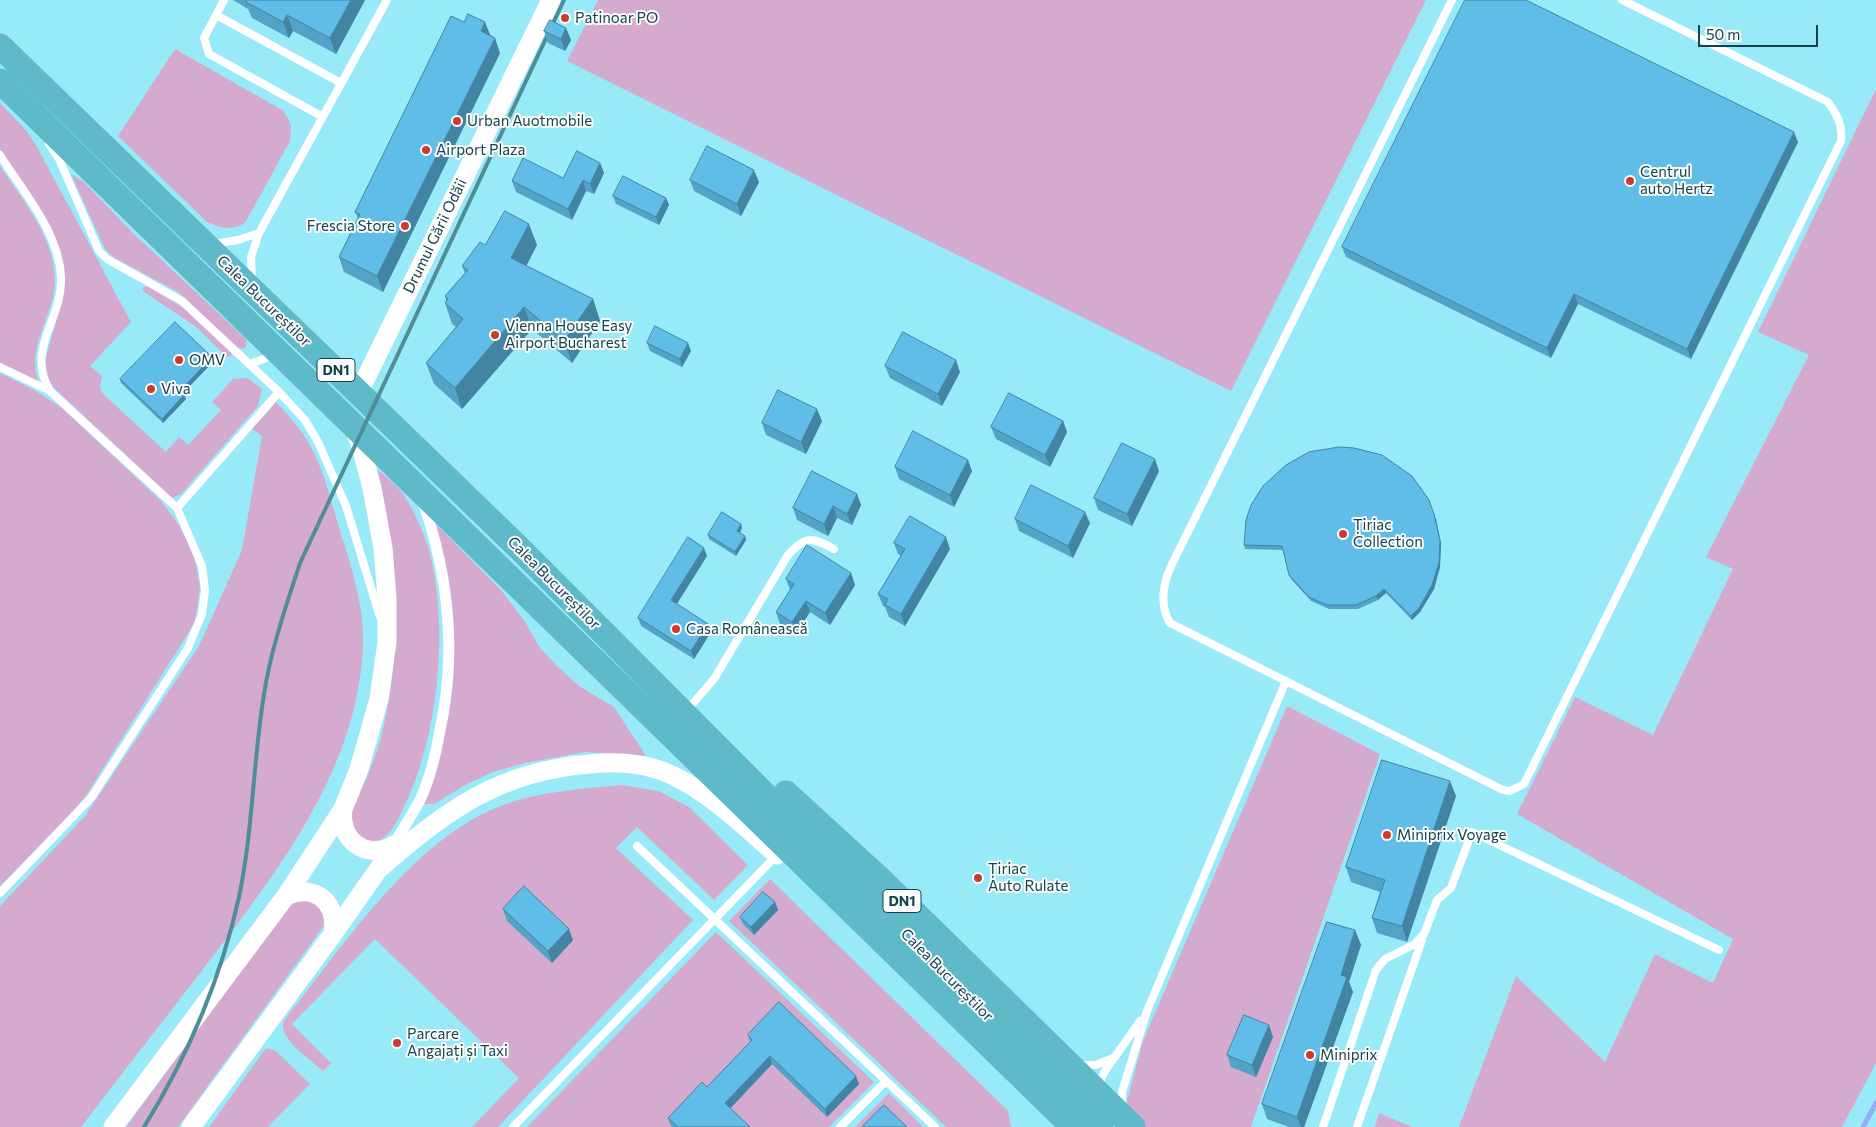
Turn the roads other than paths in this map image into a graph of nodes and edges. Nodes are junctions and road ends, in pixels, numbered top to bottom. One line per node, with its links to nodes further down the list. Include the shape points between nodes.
1 (224, 0): 6 (lane)
2 (387, 0): 9 (lane)
3 (552, 0): 21 (street, Drumul Gării Odăii)
4 (1452, 0): 27 (lane, via 1166,578 1163,598 1165,615 1170,623)
5 (1622, 0): 27 (lane, via 1828,102 1838,116 1842,141 1524,784 1510,791 1503,790)
6 (216, 15): 9 (lane); 11 (lane, via 204,38 208,54)
7 (0, 46): 14 (highway, Calea Bucureștilor / DN1)
8 (0, 81): 10 (highway, Calea Bucureștilor / DN1)
9 (341, 83): 11 (lane)
10 (26, 106): 16 (highway, Calea Bucureștilor / DN1); 17 (lane, via 59,159 99,251 107,259 182,301)
11 (323, 117): 13 (lane)
12 (0, 155): 19 (lane, via 50,233 56,252 61,277 59,296 40,362 42,376)
13 (259, 233): 14 (lane); 15 (lane, via 250,270)
14 (206, 245): 15 (highway, Calea Bucureștilor / DN1)
15 (254, 292): 21 (highway, Calea Bucureștilor / DN1)
16 (281, 352): 17 (lane); 22 (highway, Calea Bucureștilor / DN1)
17 (250, 364): 20 (lane)
18 (0, 367): 19 (lane)
19 (50, 391): 24 (lane)
20 (279, 392): 24 (lane); 26 (lane, via 313,432 346,506)
21 (359, 392): 28 (highway, Calea Bucureștilor / DN1)
22 (349, 419): 23 (highway, Calea Bucureștilor / DN1); 26 (street, via 367,464 383,548)
23 (417, 486): 29 (highway, Calea Bucureștilor / DN1); 32 (street, via 433,530 443,573 449,615 450,659 436,751 420,799)
24 (177, 508): 36 (lane, via 202,566 205,590 202,614 188,648 91,798)
25 (834, 549): 28 (lane, via 817,540 807,539 797,545 714,680)
26 (387, 642): 31 (street, via 379,699 359,769)
27 (1286, 681): 43 (lane)
28 (678, 703): 38 (highway, Calea Bucureștilor / DN1); 45 (highway, DN1, via 701,717 848,848)
29 (652, 715): 34 (highway, DN1, via 672,748); 38 (highway, Calea Bucureștilor / DN1)
30 (468, 801): 32 (street, via 423,821); 34 (street, via 513,778 559,766 604,762 645,766 670,774 713,801); 35 (street, via 427,827)
31 (343, 809): 32 (street, via 345,832 358,846 376,851); 37 (street)
32 (396, 842): 35 (street)
33 (638, 846): 39 (lane)
34 (777, 855): 39 (lane); 54 (highway, DN1)
35 (380, 868): 40 (street)
36 (0, 893)
37 (286, 896): 40 (street, via 302,891 321,897 333,914); 49 (street)
38 (859, 903): 47 (highway, Calea Bucureștilor / DN1); 55 (highway, Calea Bucureștilor / DN1)
39 (715, 919): 46 (lane); 51 (lane)
40 (333, 934): 50 (street)
41 (1424, 934): 42 (lane, via 1437,900 1451,888 1472,832); 57 (lane, via 1415,944 1385,959 1376,970); 58 (lane)
42 (1719, 950)
43 (1146, 1011): 44 (lane); 48 (lane, via 1122,1092)
44 (1114, 1058): 45 (lane, via 1087,1066); 47 (lane)
45 (1068, 1063): 47 (highway, DN1)
46 (886, 1080): 52 (lane); 53 (lane)
47 (1096, 1105): 48 (highway, DN1); 56 (lane)
48 (1128, 1122)
49 (113, 1127)
50 (190, 1127)
51 (513, 1127)
52 (840, 1127)
53 (935, 1127)
54 (1051, 1127)
55 (1072, 1127)
56 (1095, 1127)
57 (1323, 1127)
58 (1357, 1127)

